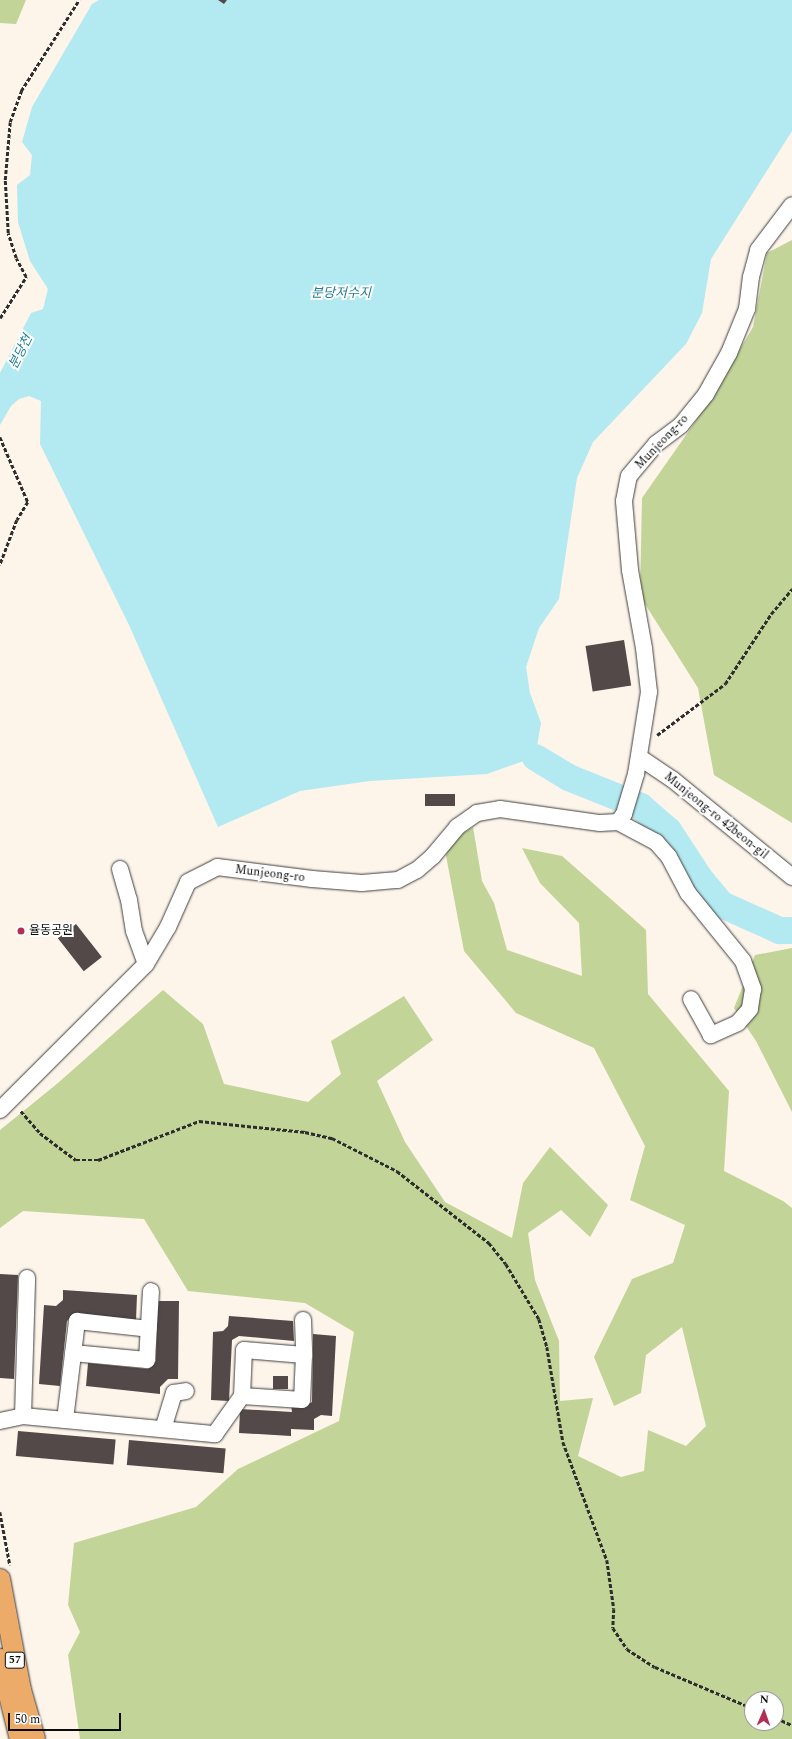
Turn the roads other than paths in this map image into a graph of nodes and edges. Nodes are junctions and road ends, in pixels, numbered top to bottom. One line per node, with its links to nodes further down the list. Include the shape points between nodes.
1 (792, 205): 2 (street, Munjeong-ro, via 758,250 751,276 748,309 729,353 706,394 681,424 656,444 629,476 624,501 630,570 649,692)
2 (640, 752): 3 (street, Munjeong-ro, via 636,774); 5 (street, Munjeong-ro 42beon-gil)
3 (621, 818): 6 (street, Munjeong-ro, via 600,823 500,809 477,813 457,827 433,856 417,870 398,880 362,883 217,868 188,882 168,927); 7 (street, via 656,842 669,857 688,893 743,961 753,988 750,1009 738,1022 711,1035)
4 (120, 869): 6 (street, via 130,900 134,931)
5 (792, 877)
6 (146, 964): 8 (street, Munjeong-ro)
7 (691, 999)
8 (5, 1104)
9 (27, 1278): 17 (street)
10 (151, 1291): 12 (street)
11 (303, 1320): 14 (street)
12 (149, 1329): 13 (street, via 77,1321); 13 (street, via 147,1360)
13 (73, 1353): 18 (street)
14 (304, 1355): 16 (street, via 302,1400); 16 (street, via 244,1350)
15 (186, 1391): 20 (street, via 174,1393)
16 (242, 1396): 20 (street, via 215,1434)
17 (23, 1416): 18 (street); 19 (street)
18 (65, 1420): 20 (street)
19 (0, 1421)
20 (163, 1429)
21 (0, 1579): 24 (main road, 57, via 21,1690)
22 (0, 1659): 23 (main road, 57)
23 (20, 1739)
24 (35, 1739)

